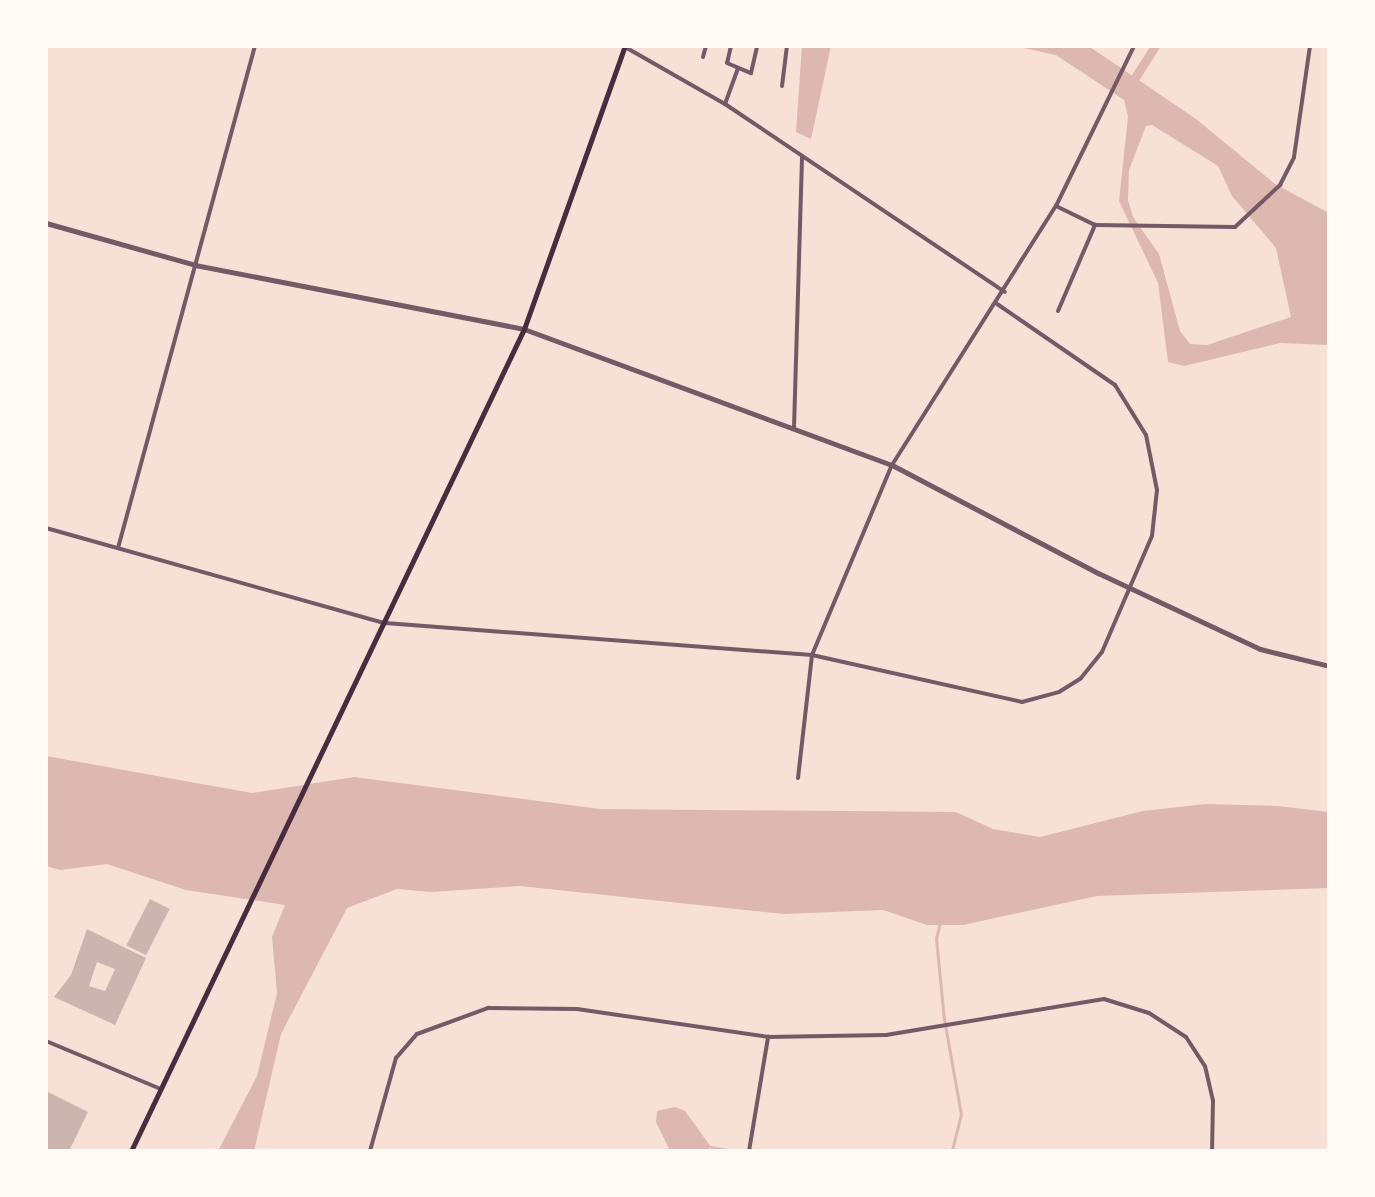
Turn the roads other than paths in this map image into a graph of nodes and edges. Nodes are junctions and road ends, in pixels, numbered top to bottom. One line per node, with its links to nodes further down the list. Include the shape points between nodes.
1 (255, 46): 17 (street)
2 (706, 46): 9 (street)
3 (731, 46): 10 (street, via 727,63)
4 (757, 46): 10 (street, via 751,73)
5 (787, 46): 11 (street)
6 (1134, 46): 14 (street)
7 (1310, 46): 16 (street, via 1294,157 1280,185 1244,222 1235,227)
8 (625, 47): 12 (street); 21 (main road)
9 (703, 57)
10 (738, 69): 12 (street)
11 (782, 86)
12 (725, 104): 13 (street)
13 (802, 156): 18 (street); 22 (street)
14 (1056, 206): 16 (street); 18 (street)
15 (46, 223): 17 (street)
16 (1095, 225): 20 (street)
17 (195, 265): 21 (street); 25 (street)
18 (1005, 292): 19 (street)
19 (997, 304): 23 (street); 26 (street, via 1115,385 1146,435 1156,469 1157,507 1152,536)
20 (1058, 311)
21 (524, 329): 22 (street); 27 (main road)
22 (794, 428): 23 (street)
23 (892, 465): 26 (street); 28 (street)
24 (46, 528): 25 (street)
25 (118, 548): 27 (street)
26 (1131, 588): 28 (street, via 1102,652 1081,678 1059,692 1022,702); 29 (street, via 1260,649)
27 (385, 623): 28 (street); 33 (main road)
28 (812, 655): 30 (street)
29 (1329, 666)
30 (798, 778)
31 (768, 1037): 35 (street, via 525,1005 449,1018 417,1034 396,1058); 36 (street); 37 (street, via 886,1035 1104,999 1149,1013 1186,1037 1205,1066 1213,1101)
32 (46, 1041): 33 (street)
33 (161, 1089): 34 (main road)
34 (131, 1151)
35 (370, 1151)
36 (749, 1151)
37 (1212, 1151)

